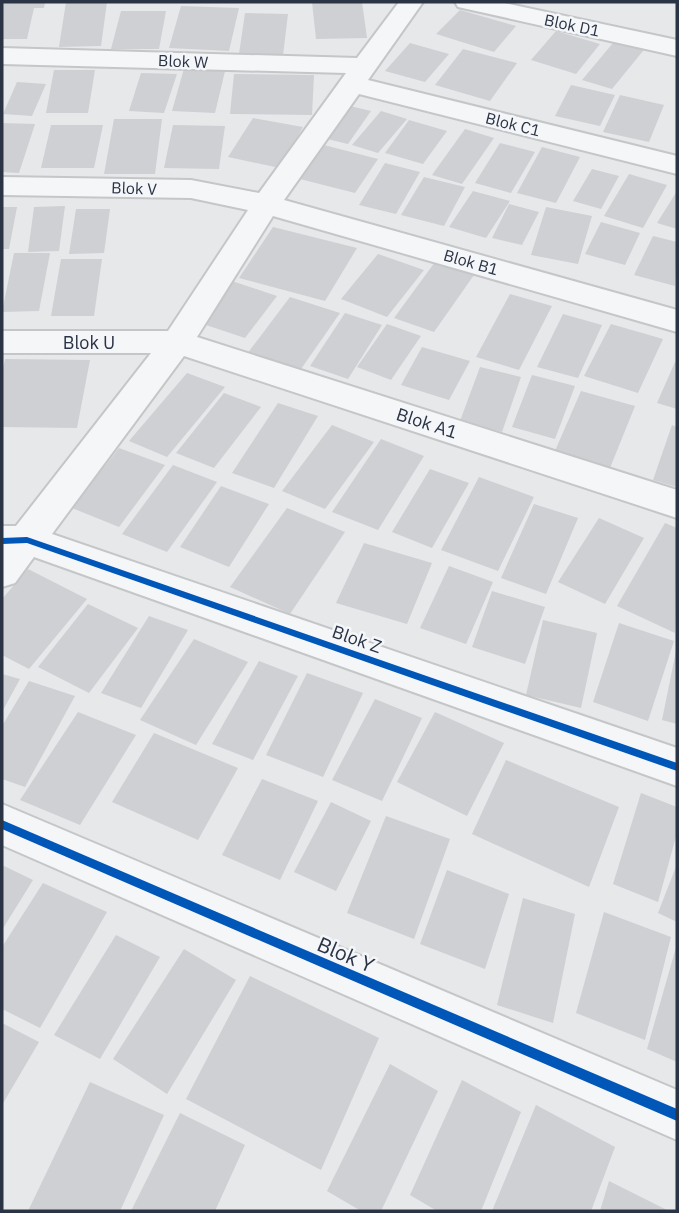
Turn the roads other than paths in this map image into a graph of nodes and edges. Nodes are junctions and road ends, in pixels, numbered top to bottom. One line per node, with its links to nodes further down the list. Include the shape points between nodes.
1 (411, 2): 5 (street)
2 (467, 2): 3 (street, Blok D1)
3 (677, 48)
4 (2, 56): 5 (street, Blok W)
5 (357, 75): 6 (street, Blok C1); 8 (street)
6 (677, 164)
7 (2, 186): 8 (street, Blok V, via 191,189)
8 (266, 204): 9 (street, Blok B1); 11 (street)
9 (677, 321)
10 (2, 342): 11 (street, Blok U)
11 (177, 342): 12 (street, Blok A1); 13 (street)
12 (677, 503)
13 (14, 540): 14 (street); 15 (street, Blok Z)
14 (2, 572)
15 (677, 767)
16 (2, 824): 17 (street, Blok Y)
17 (677, 1115)

